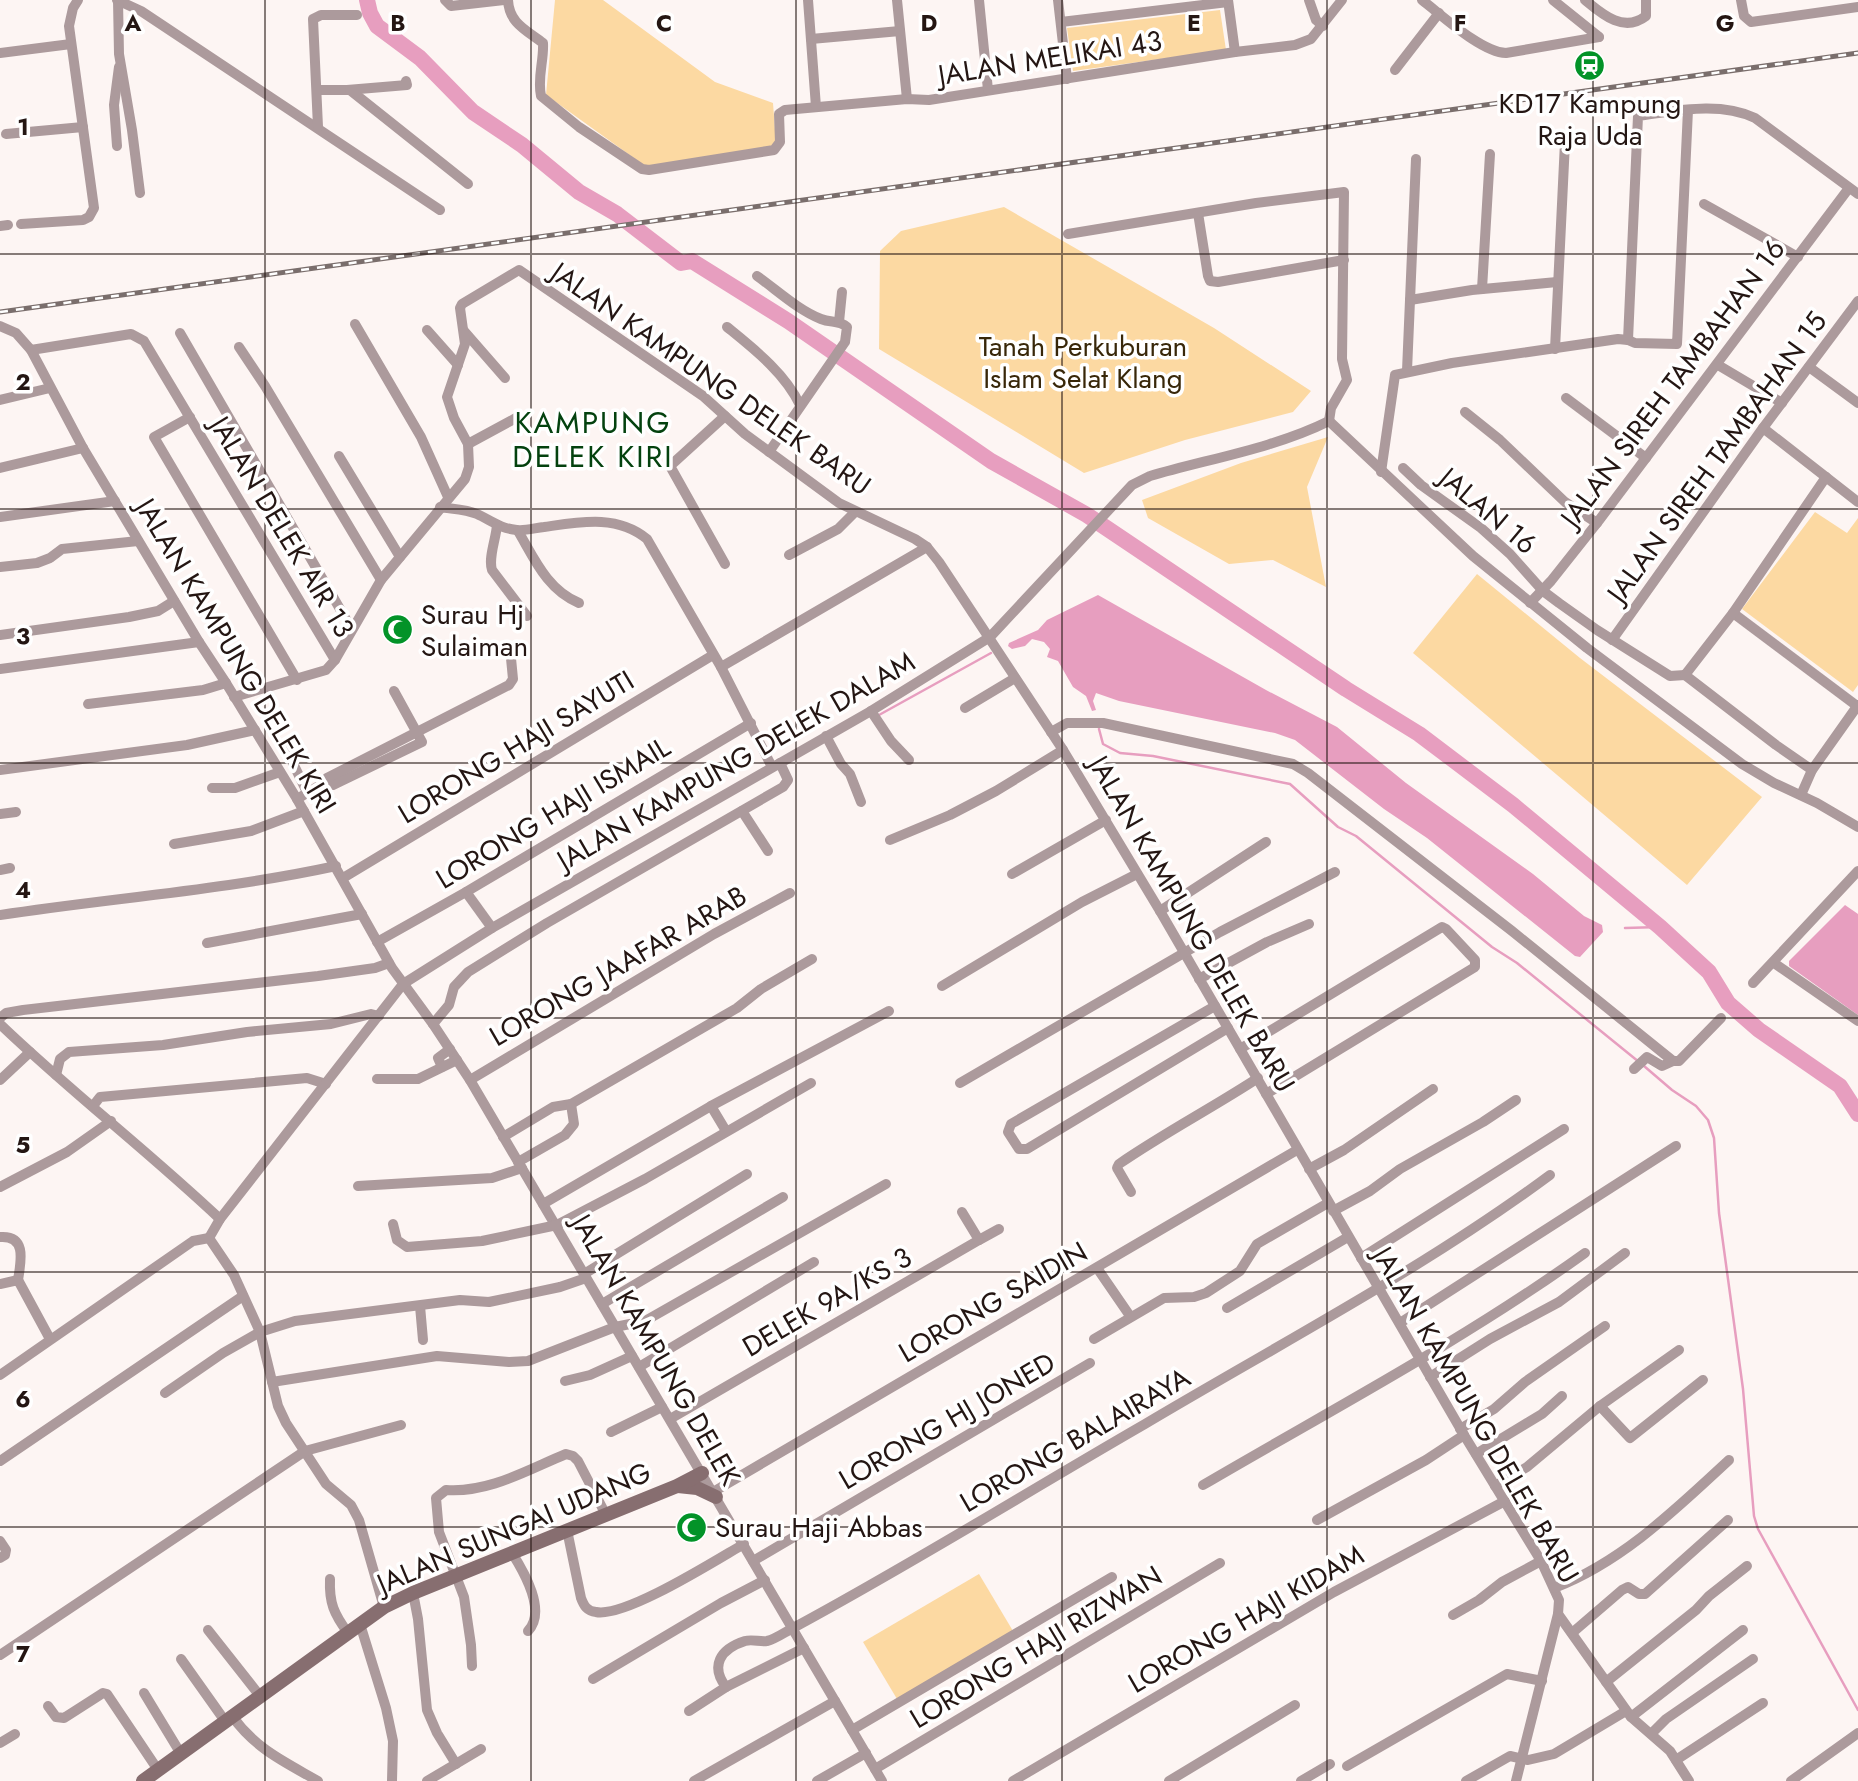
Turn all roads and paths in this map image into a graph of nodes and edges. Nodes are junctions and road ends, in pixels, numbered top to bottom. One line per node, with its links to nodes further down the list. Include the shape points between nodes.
1 (78, 0): 24 (street, via 69,26)
2 (117, 0): 27 (street); 38 (street, via 141,11)
3 (445, 0): 4 (street, via 451,6)
4 (506, 0): 35 (street, JALAN MELIKAI 43, via 513,19 542,43 541,96 642,169 778,147 779,114)
5 (808, 0): 23 (street)
6 (897, 0): 22 (street)
7 (979, 0): 33 (street)
8 (1058, 0): 20 (street)
9 (1309, 0): 21 (street)
10 (1342, 0): 21 (street, JALAN MELIKAI 43)
11 (1422, 0): 18 (street)
12 (1553, 0): 18 (street, via 1599,37 1497,52)
13 (1585, 0): 16 (street, via 1606,17 1625,23 1646,16)
14 (1741, 0): 17 (street, via 1744,16 1751,22)
15 (1228, 1): 20 (street); 25 (street)
16 (1647, 5)
17 (1858, 7)
18 (1438, 13): 28 (street)
19 (357, 15): 31 (street, via 313,19)
20 (1061, 22): 29 (street)
21 (1323, 26): 25 (street, JALAN MELIKAI 43, via 1311,39 1296,45)
22 (900, 31): 23 (street); 34 (street)
23 (811, 39): 35 (street)
24 (71, 44): 26 (street); 37 (street)
25 (1235, 52): 29 (street, JALAN MELIKAI 43)
26 (0, 53)
27 (120, 60): 41 (street, via 114,105); 46 (street)
28 (1395, 70)
29 (1067, 79): 33 (street, JALAN MELIKAI 43)
30 (406, 81): 32 (street, via 407,85)
31 (317, 90): 32 (street); 38 (street)
32 (350, 90): 44 (street)
33 (988, 90): 34 (street, JALAN MELIKAI 43)
34 (907, 99): 35 (street, JALAN MELIKAI 43)
35 (816, 107)
36 (1688, 110): 45 (street, via 1748,114); 67 (street, via 1637,116); 67 (street, via 1678,344)
37 (83, 127): 39 (street); 50 (street, via 92,213 83,220)
38 (318, 127): 48 (street)
39 (6, 134)
40 (1565, 142): 55 (street)
41 (117, 146)
42 (1490, 154): 56 (street)
43 (1416, 159): 58 (street)
44 (468, 184)
45 (1854, 191): 52 (street, JALAN SIREH TAMBAHAN 16)
46 (140, 193)
47 (1704, 204): 52 (street)
48 (440, 210)
49 (1198, 213): 51 (street); 53 (street, via 1210,281); 53 (street, via 1344,192)
50 (21, 224)
51 (1068, 234)
52 (1798, 257): 72 (street, JALAN SIREH TAMBAHAN 16)
53 (1344, 260): 86 (street, via 1342,359 1347,380)
54 (757, 276): 60 (street, via 822,320)
55 (1557, 282): 56 (street); 69 (street)
56 (1482, 289): 58 (street)
57 (842, 292): 60 (street)
58 (1409, 300): 74 (street)
59 (1858, 301): 73 (street, JALAN SIREH TAMBAHAN 15)
60 (839, 322): 81 (street, via 847,327 845,342)
61 (355, 324): 97 (street, via 421,437)
62 (727, 327): 81 (street, via 783,379)
63 (3, 329): 70 (street, via 16,333)
64 (427, 330): 71 (street)
65 (464, 331): 71 (street); 75 (street); 83 (street, JALAN KAMPUNG DELEK BARU, via 462,304 519,270 703,396)
66 (180, 333): 119 (street)
67 (1628, 340): 69 (street)
68 (239, 347): 112 (street)
69 (1555, 349): 74 (street)
70 (31, 350): 76 (street, JALAN KAMPUNG DELEK KIRI); 84 (street, JALAN DELEK AIR 13, via 138,336)
71 (458, 365): 88 (street, via 447,397)
72 (1717, 365): 79 (street); 92 (street, JALAN SIREH TAMBAHAN 16)
73 (1809, 367): 79 (street, JALAN SIREH TAMBAHAN 15); 80 (street)
74 (1408, 371): 95 (street, via 1393,378)
75 (505, 378)
76 (50, 387): 78 (street); 89 (street, JALAN KAMPUNG DELEK KIRI)
77 (1566, 398): 92 (street)
78 (0, 400)
79 (1782, 403): 87 (street, JALAN SIREH TAMBAHAN 15)
80 (1858, 403)
81 (800, 405): 90 (street)
82 (1465, 412): 103 (street, via 1565,502)
83 (725, 416): 90 (street, JALAN KAMPUNG DELEK BARU); 110 (street, via 670,466)
84 (190, 417): 126 (street, JALAN DELEK AIR 13); 131 (street, via 154,437)
85 (516, 418): 88 (street)
86 (1329, 421): 95 (street); 121 (street, JALAN KAMPUNG DELEK DALAM, via 1132,485)
87 (1763, 428): 96 (street); 122 (street, JALAN SIREH TAMBAHAN 15)
88 (468, 444): 97 (street, via 465,479)
89 (83, 448): 93 (street); 98 (street, JALAN KAMPUNG DELEK KIRI)
90 (769, 452): 101 (street, JALAN KAMPUNG DELEK BARU)
91 (339, 456): 109 (street)
92 (1646, 458): 103 (street, JALAN SIREH TAMBAHAN 16)
93 (0, 467)
94 (1404, 468): 113 (street, JALAN 16, via 1481,528)
95 (1381, 472): 115 (street)
96 (1826, 477): 99 (street); 117 (street)
97 (448, 497): 100 (street)
98 (115, 500): 102 (street); 106 (street, JALAN KAMPUNG DELEK KIRI)
99 (1858, 502)
100 (440, 507): 104 (street, via 476,513); 109 (street)
101 (855, 512): 107 (street, JALAN KAMPUNG DELEK BARU); 108 (street, via 838,529)
102 (0, 517)
103 (1597, 523): 113 (street, JALAN SIREH TAMBAHAN 16)
104 (497, 525): 105 (street); 118 (street, via 492,570)
105 (518, 531): 114 (street, via 550,584); 125 (street, via 591,521 631,527 648,539)
106 (138, 541): 111 (street, via 62,549 37,563); 116 (street, JALAN KAMPUNG DELEK KIRI)
107 (927, 547): 121 (street, JALAN KAMPUNG DELEK BARU); 127 (street)
108 (789, 555)
109 (400, 557): 112 (street)
110 (725, 564)
111 (0, 567)
112 (381, 580): 119 (street)
113 (1543, 591): 115 (street, JALAN SIREH TAMBAHAN 16); 122 (street, JALAN 16)
114 (579, 603)
115 (1530, 603): 154 (street, via 1742,764)
116 (166, 606): 120 (street, via 129,617); 123 (street, JALAN KAMPUNG DELEK KIRI)
117 (1733, 613): 129 (street); 136 (street)
118 (527, 616)
119 (352, 628): 126 (street)
120 (0, 635)
121 (990, 637): 130 (street, JALAN KAMPUNG DELEK BARU); 138 (street, JALAN KAMPUNG DELEK DALAM)
122 (1612, 640): 129 (street, JALAN 16, via 1670,676)
123 (199, 642): 128 (street); 132 (street, JALAN KAMPUNG DELEK KIRI)
124 (510, 648): 141 (street, via 513,679 509,685)
125 (713, 655): 127 (street); 172 (street, LORONG HAJI SAYUTI)
126 (335, 660): 131 (street, via 326,670)
127 (721, 667): 139 (street)
128 (0, 669)
129 (1685, 675): 149 (street)
130 (1016, 678): 137 (street); 142 (street, JALAN KAMPUNG DELEK BARU)
131 (297, 680): 134 (street)
132 (226, 683): 134 (street, JALAN KAMPUNG DELEK KIRI); 135 (street)
133 (394, 691): 141 (street)
134 (234, 697): 140 (street, JALAN KAMPUNG DELEK KIRI)
135 (88, 704)
136 (1858, 706): 149 (street)
137 (965, 708)
138 (876, 719): 143 (street, JALAN KAMPUNG DELEK DALAM); 146 (street)
139 (751, 723): 147 (street); 173 (street, LORONG HAJI ISMAIL)
140 (255, 730): 148 (street, via 187,745); 150 (street, JALAN KAMPUNG DELEK KIRI)
141 (417, 732): 151 (street, via 327,778); 151 (street, via 422,742)
142 (1051, 732): 145 (street, JALAN KAMPUNG DELEK BARU); 203 (street, via 1067,723 1103,723 1293,764)
143 (826, 736): 147 (street, JALAN KAMPUNG DELEK DALAM); 156 (street)
144 (292, 743): 153 (street, via 287,751)
145 (1063, 750): 161 (street, JALAN KAMPUNG DELEK BARU); 163 (street, via 950,815)
146 (909, 760)
147 (779, 768): 158 (street, via 787,783); 179 (street, JALAN KAMPUNG DELEK DALAM)
148 (0, 770)
149 (1812, 770): 154 (street)
150 (280, 772): 152 (street, via 235,788); 155 (street, JALAN KAMPUNG DELEK KIRI)
151 (327, 785): 153 (street)
152 (212, 788)
153 (307, 792): 155 (street)
154 (1801, 795): 162 (street)
155 (297, 799): 157 (street, JALAN KAMPUNG DELEK KIRI)
156 (861, 802)
157 (304, 811): 165 (street, via 251,831); 167 (street, JALAN KAMPUNG DELEK KIRI)
158 (742, 811): 166 (street); 197 (street, via 468,972)
159 (16, 812): 160 (street)
160 (0, 814)
161 (1105, 820): 170 (street); 171 (street, JALAN KAMPUNG DELEK BARU)
162 (1858, 827)
163 (890, 840)
164 (1266, 842): 175 (street)
165 (174, 844)
166 (768, 851)
167 (336, 866): 172 (street, JALAN KAMPUNG DELEK KIRI); 177 (street, via 281,878)
168 (1858, 871): 185 (street)
169 (1335, 872): 182 (street)
170 (1012, 874)
171 (1138, 874): 175 (street, JALAN KAMPUNG DELEK BARU); 189 (street)
172 (343, 878): 176 (street, JALAN KAMPUNG DELEK KIRI)
173 (466, 892): 179 (street); 180 (street, LORONG HAJI ISMAIL)
174 (790, 893): 210 (street, LORONG JAAFAR ARAB)
175 (1160, 911): 182 (street, JALAN KAMPUNG DELEK BARU)
176 (362, 914): 180 (street, JALAN KAMPUNG DELEK KIRI); 181 (street)
177 (0, 915)
178 (1309, 924): 186 (street)
179 (492, 928): 188 (street, JALAN KAMPUNG DELEK DALAM)
180 (377, 942): 184 (street, JALAN KAMPUNG DELEK KIRI)
181 (207, 943)
182 (1184, 954): 186 (street, JALAN KAMPUNG DELEK BARU); 212 (street)
183 (812, 959): 217 (street)
184 (389, 963): 188 (street, JALAN KAMPUNG DELEK KIRI); 193 (street, via 318,976 23,1010)
185 (1774, 963): 187 (street); 195 (street)
186 (1199, 979): 190 (street, JALAN KAMPUNG DELEK BARU)
187 (1753, 983)
188 (403, 984): 192 (street, JALAN KAMPUNG DELEK DALAM); 197 (street, JALAN KAMPUNG DELEK)
189 (942, 986)
190 (1215, 1006): 198 (street, JALAN KAMPUNG DELEK BARU); 198 (street, via 1010,1125 1008,1132 1019,1149 1027,1149)
191 (889, 1011): 219 (street)
192 (379, 1016): 206 (street, via 163,1045 69,1052 60,1059); 213 (street, JALAN KAMPUNG DELEK DALAM)
193 (0, 1018)
194 (1721, 1018): 203 (street, via 1679,1062)
195 (1858, 1021)
196 (0, 1024): 201 (street)
197 (433, 1024): 199 (street, JALAN KAMPUNG DELEK)
198 (1228, 1028): 200 (street, JALAN KAMPUNG DELEK BARU)
199 (450, 1049): 202 (street, JALAN KAMPUNG DELEK); 204 (street, via 438,1058)
200 (1240, 1049): 208 (street, JALAN KAMPUNG DELEK BARU); 215 (street, via 1443,928 1475,960 1475,967)
201 (30, 1052): 206 (street); 209 (street)
202 (457, 1059): 204 (street); 210 (street, JALAN KAMPUNG DELEK)
203 (1670, 1059): 205 (street, via 1666,1066 1647,1057)
204 (442, 1068): 207 (street, via 418,1079)
205 (1634, 1069)
206 (56, 1075): 218 (street)
207 (377, 1079)
208 (1258, 1079): 215 (street, JALAN KAMPUNG DELEK BARU); 233 (street, via 1119,1164 1116,1168)
209 (0, 1080)
210 (470, 1080): 223 (street, JALAN KAMPUNG DELEK)
211 (811, 1083): 222 (street)
212 (960, 1083)
213 (326, 1084): 218 (street, via 307,1078 160,1090 100,1097); 238 (street, JALAN KAMPUNG DELEK DALAM)
214 (1433, 1089): 227 (street)
215 (1266, 1094): 225 (street, JALAN KAMPUNG DELEK BARU)
216 (1516, 1100): 236 (street, via 1370,1191)
217 (571, 1104): 223 (street, via 553,1107); 226 (street, via 574,1124 565,1136)
218 (93, 1106): 220 (street)
219 (712, 1106): 222 (street); 235 (street)
220 (111, 1121): 232 (street, via 67,1152); 238 (street)
221 (1564, 1129): 248 (street)
222 (726, 1131): 240 (street)
223 (503, 1137): 226 (street, JALAN KAMPUNG DELEK)
224 (1676, 1146): 260 (street)
225 (1297, 1150): 227 (street, JALAN KAMPUNG DELEK BARU); 250 (street, LORONG SAIDIN)
226 (520, 1165): 231 (street, via 492,1178); 235 (street, JALAN KAMPUNG DELEK)
227 (1309, 1169): 236 (street, JALAN KAMPUNG DELEK BARU)
228 (747, 1174): 251 (street)
229 (1550, 1175): 254 (street, LORONG BALAIRAYA)
230 (886, 1184): 262 (street, via 668,1310 639,1324)
231 (358, 1186)
232 (0, 1187)
233 (1131, 1192)
234 (783, 1197): 256 (street)
235 (543, 1204): 240 (street, JALAN KAMPUNG DELEK)
236 (1331, 1207): 243 (street, JALAN KAMPUNG DELEK BARU); 259 (street, via 1257,1244 1240,1271 1206,1293 1164,1298)
237 (962, 1212): 245 (street)
238 (219, 1219): 244 (street, JALAN KAMPUNG DELEK DALAM)
239 (393, 1224): 240 (street, via 397,1240 407,1247 482,1241)
240 (557, 1225): 251 (street, JALAN KAMPUNG DELEK)
241 (999, 1229): 245 (street, DELEK 9A/KS 3)
242 (0, 1237): 252 (street, via 15,1239 21,1258)
243 (1348, 1237): 248 (street, JALAN KAMPUNG DELEK BARU); 258 (street)
244 (209, 1238): 255 (street); 264 (street, via 193,1241)
245 (979, 1240): 281 (street, DELEK 9A/KS 3)
246 (1585, 1253): 269 (street)
247 (1625, 1253): 273 (street, via 1559,1302)
248 (1361, 1258): 254 (street, JALAN KAMPUNG DELEK BARU)
249 (814, 1262): 271 (street)
250 (1097, 1268): 259 (street); 293 (street, LORONG SAIDIN)
251 (585, 1276): 256 (street, JALAN KAMPUNG DELEK); 257 (street, via 560,1287 489,1302 460,1300)
252 (18, 1280): 253 (street); 264 (street)
253 (0, 1284)
254 (1378, 1287): 260 (street, JALAN KAMPUNG DELEK BARU); 317 (street, LORONG BALAIRAYA)
255 (243, 1296): 263 (street); 288 (street)
256 (603, 1304): 262 (street, JALAN KAMPUNG DELEK)
257 (419, 1306): 263 (street, via 295,1321); 266 (street)
258 (1227, 1308)
259 (1130, 1316): 265 (street)
260 (1400, 1323): 269 (street, JALAN KAMPUNG DELEK BARU)
261 (1605, 1326): 284 (street)
262 (615, 1327): 268 (street, JALAN KAMPUNG DELEK); 275 (street, via 528,1361 437,1356)
263 (260, 1332): 275 (street); 277 (street)
264 (50, 1339): 272 (street)
265 (1094, 1339)
266 (423, 1340)
267 (1679, 1350): 279 (street)
268 (632, 1356): 271 (street, JALAN KAMPUNG DELEK); 276 (street)
269 (1420, 1359): 273 (street, JALAN KAMPUNG DELEK BARU); 290 (street)
270 (1090, 1363): 303 (street, LORONG HJ JONED)
271 (639, 1367): 280 (street, JALAN KAMPUNG DELEK)
272 (0, 1375)
273 (1430, 1377): 284 (street, JALAN KAMPUNG DELEK BARU)
274 (1703, 1380): 279 (street, via 1630,1438)
275 (272, 1381): 285 (street, via 286,1423)
276 (565, 1381)
277 (165, 1393)
278 (1562, 1396): 286 (street, via 1542,1414)
279 (1600, 1406): 292 (street, via 1527,1467)
280 (662, 1407): 281 (street, JALAN KAMPUNG DELEK); 283 (street)
281 (670, 1419): 289 (street, JALAN KAMPUNG DELEK)
282 (401, 1424): 285 (street)
283 (611, 1432)
284 (1462, 1432): 286 (street, JALAN KAMPUNG DELEK BARU); 296 (street, via 1426,1460)
285 (305, 1451): 313 (street, via 326,1484 351,1505); 323 (street)
286 (1476, 1454): 292 (street, JALAN KAMPUNG DELEK BARU)
287 (1729, 1460): 311 (street, via 1618,1555)
288 (0, 1461)
289 (702, 1473): 291 (street, JALAN SUNGAI UDANG); 293 (street, JALAN KAMPUNG DELEK)
290 (1203, 1485)
291 (677, 1486): 293 (street); 295 (street, JALAN SUNGAI UDANG)
292 (1495, 1486): 294 (street, JALAN KAMPUNG DELEK BARU)
293 (714, 1495): 300 (street, JALAN KAMPUNG DELEK)
294 (1505, 1501): 304 (street, JALAN KAMPUNG DELEK BARU); 362 (street, LORONG HAJI KIDAM, via 1314,1604)
295 (606, 1515): 298 (street, JALAN SUNGAI UDANG); 307 (street, via 578,1461 566,1454 495,1485 446,1490 436,1498 439,1532)
296 (1317, 1520)
297 (1728, 1520): 321 (street, via 1643,1596 1628,1587 1622,1590)
298 (567, 1530): 300 (street, via 585,1608 604,1613 644,1600); 301 (street, JALAN SUNGAI UDANG)
299 (0, 1541): 302 (street, via 6,1550)
300 (744, 1544): 303 (street, JALAN KAMPUNG DELEK)
301 (512, 1553): 307 (street, JALAN SUNGAI UDANG); 320 (street, via 536,1612)
302 (0, 1558)
303 (753, 1561): 310 (street, JALAN KAMPUNG DELEK)
304 (1541, 1561): 311 (street, JALAN KAMPUNG DELEK BARU); 315 (street)
305 (1220, 1563): 353 (street, LORONG HAJI RIZWAN)
306 (1747, 1566): 329 (street)
307 (456, 1574): 312 (street, JALAN SUNGAI UDANG); 326 (street, via 464,1597)
308 (1112, 1577): 340 (street)
309 (330, 1579): 316 (street, via 329,1598 339,1620)
310 (765, 1580): 317 (street, JALAN KAMPUNG DELEK); 327 (street)
311 (1554, 1588): 314 (street, JALAN KAMPUNG DELEK BARU)
312 (413, 1592): 313 (street, JALAN SUNGAI UDANG); 350 (street, via 427,1710)
313 (384, 1607): 316 (street, JALAN SUNGAI UDANG)
314 (1558, 1614): 321 (street); 328 (street, JALAN KAMPUNG DELEK BARU)
315 (1453, 1615)
316 (354, 1628): 332 (street, JALAN SUNGAI UDANG); 357 (street, via 386,1708 393,1741)
317 (793, 1629): 322 (street, JALAN KAMPUNG DELEK); 330 (street, LORONG BALAIRAYA, via 770,1640 746,1640 730,1649 717,1668)
318 (208, 1630): 332 (street)
319 (1743, 1630): 338 (street)
320 (528, 1631)
321 (1572, 1633): 329 (street)
322 (804, 1648): 330 (street); 333 (street, JALAN KAMPUNG DELEK)
323 (0, 1655)
324 (181, 1659): 339 (street)
325 (1753, 1659): 342 (street)
326 (472, 1666)
327 (593, 1679)
328 (1542, 1681): 348 (street, JALAN KAMPUNG DELEK BARU); 352 (street, via 1507,1674)
329 (1606, 1682): 338 (street)
330 (726, 1687): 337 (street)
331 (144, 1693): 346 (street)
332 (260, 1696): 339 (street, JALAN SUNGAI UDANG)
333 (835, 1701): 340 (street, JALAN KAMPUNG DELEK); 359 (street)
334 (1763, 1703): 349 (street)
335 (1295, 1705): 363 (street)
336 (48, 1706): 354 (street, via 56,1717 64,1718 107,1694)
337 (688, 1711)
338 (1629, 1714): 342 (street); 348 (street, via 1554,1754)
339 (229, 1718): 346 (street, JALAN SUNGAI UDANG); 356 (street, via 271,1754)
340 (852, 1730): 347 (street, JALAN KAMPUNG DELEK)
341 (1858, 1732): 368 (street)
342 (1652, 1733): 349 (street)
343 (15, 1734): 344 (street)
344 (0, 1743)
345 (481, 1749): 350 (street)
346 (181, 1754): 354 (street, JALAN SUNGAI UDANG)
347 (866, 1754): 353 (street, JALAN KAMPUNG DELEK); 360 (street)
348 (1522, 1759): 365 (street, via 1510,1756); 366 (street, JALAN KAMPUNG DELEK BARU)
349 (1676, 1760): 367 (street)
350 (456, 1764): 358 (street)
351 (1330, 1764): 364 (street)
352 (1347, 1766)
353 (875, 1769): 361 (street, JALAN KAMPUNG DELEK)
354 (159, 1770): 355 (street, JALAN SUNGAI UDANG)
355 (143, 1781)
356 (318, 1781)
357 (392, 1781)
358 (427, 1781)
359 (694, 1781)
360 (817, 1781)
361 (882, 1781)
362 (1013, 1781)
363 (1169, 1781)
364 (1301, 1781)
365 (1466, 1781)
366 (1517, 1781)
367 (1689, 1781)
368 (1791, 1781)

